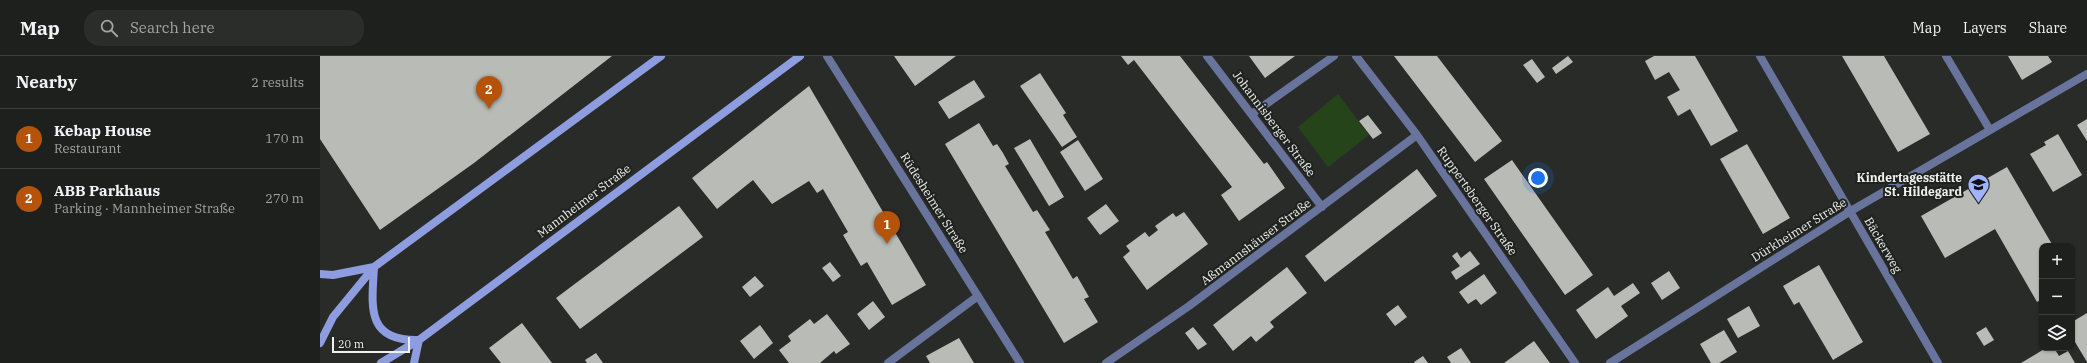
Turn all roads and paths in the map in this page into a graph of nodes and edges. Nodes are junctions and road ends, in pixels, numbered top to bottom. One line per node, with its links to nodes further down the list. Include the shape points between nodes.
1 (661, 56): 15 (main road)
2 (800, 56): 18 (main road, Mannheimer Straße)
3 (827, 56): 17 (street, Rüdesheimer Straße)
4 (1207, 56): 10 (street, Johannisberger Straße)
5 (1334, 56): 10 (street)
6 (1356, 56): 12 (street, Ruppertsberger Straße)
7 (1760, 56): 14 (street, Bäckerweg)
8 (1946, 56): 11 (street)
9 (2087, 74): 11 (street, Dürkheimer Straße)
10 (1252, 114): 13 (street, Johannisberger Straße)
11 (1990, 130): 14 (street, Dürkheimer Straße)
12 (1417, 135): 13 (street, Aßmannshäuser Straße); 25 (street, Ruppertsberger Straße)
13 (1322, 207): 24 (street, Aßmannshäuser Straße, via 1189,306)
14 (1850, 212): 26 (street, Dürkheimer Straße); 27 (street, Bäckerweg)
15 (374, 267): 16 (main road, via 348,273); 18 (main road, via 372,307 376,321 385,331 396,337); 19 (main road, via 334,316)
16 (320, 274)
17 (978, 296): 22 (street); 23 (street, Rüdesheimer Straße)
18 (419, 340): 20 (main road, Mannheimer Straße); 21 (main road)
19 (320, 343)
20 (381, 363)
21 (414, 363)
22 (888, 363)
23 (1020, 363)
24 (1106, 363)
25 (1575, 363)
26 (1610, 363)
27 (1938, 363)

